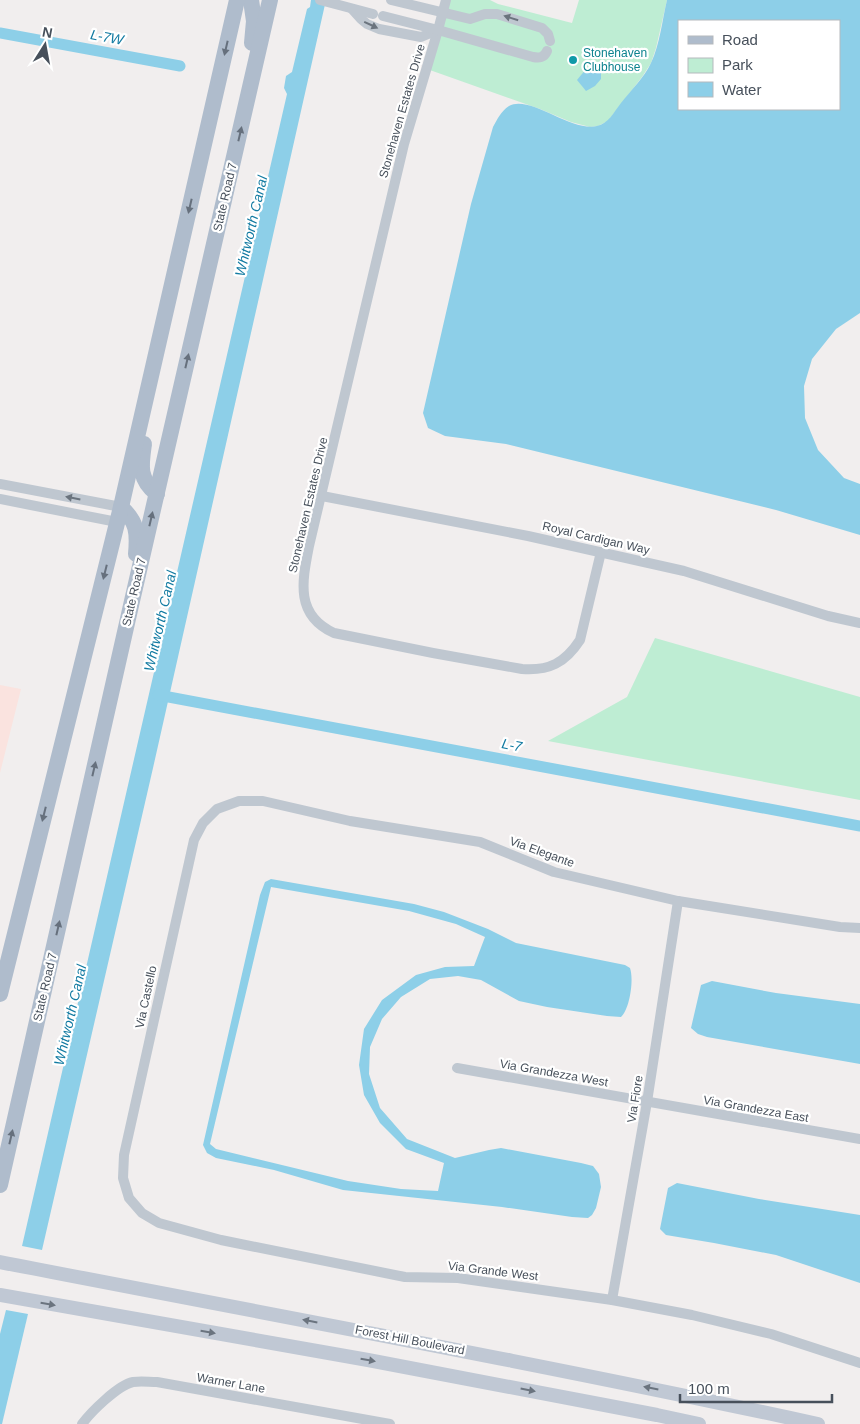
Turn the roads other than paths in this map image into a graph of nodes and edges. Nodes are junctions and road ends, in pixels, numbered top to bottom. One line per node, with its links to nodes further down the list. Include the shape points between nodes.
1 (237, 0): 16 (main road, one-way to 16)
2 (251, 0): 15 (main road, via 254,21)
3 (270, 0): 15 (main road, State Road 7)
4 (391, 0): 7 (street)
5 (446, 0): 9 (street, Stonehaven Estates Drive)
6 (325, 1): 8 (street, Stonehaven Estates Drive)
7 (402, 3): 9 (street); 11 (street)
8 (352, 9): 11 (street, Stonehaven Estates Drive); 13 (street, Stonehaven Estates Drive, one-way to 13, via 367,24)
9 (443, 12): 10 (street); 12 (street, Stonehaven Estates Drive)
10 (470, 19): 14 (street); 14 (street, one-way to 10, via 533,58 544,56 548,46 548,34 542,28 497,14)
11 (398, 20): 12 (street, Stonehaven Estates Drive); 13 (street)
12 (438, 30): 13 (street, Stonehaven Estates Drive, via 421,37); 14 (street); 20 (street, Stonehaven Estates Drive, via 404,144)
13 (396, 32)
14 (466, 38)
15 (248, 98): 19 (main road, State Road 7, one-way to 15)
16 (152, 372): 19 (main road, via 142,463 143,477); 23 (main road)
17 (0, 484): 18 (street)
18 (41, 492): 22 (street); 23 (street, one-way to 18)
19 (157, 494): 25 (main road, State Road 7, one-way to 19)
20 (322, 496): 24 (street, Royal Cardigan Way); 24 (street, Stonehaven Estates Drive, via 304,572 303,596 310,615 334,633 433,653 534,670 545,669 566,658 580,640)
21 (0, 499): 22 (street)
22 (39, 507): 23 (street)
23 (119, 514): 25 (main road, via 129,515 138,538); 30 (main road, one-way to 30)
24 (601, 552): 26 (street, Royal Cardigan Way, via 684,570 828,616)
25 (132, 601): 34 (main road, State Road 7, one-way to 25)
26 (860, 623)
27 (217, 810): 28 (street, Via Elegante, via 239,801 263,801 350,821 480,842 554,872); 35 (street, Via Castello, via 203,823 194,840 124,1155 123,1178)
28 (678, 901): 29 (street, Via Elegante); 32 (street, Via Fiore)
29 (860, 928)
30 (0, 994)
31 (457, 1068): 32 (street, Via Grandezza West)
32 (647, 1102): 33 (street, Via Grandezza East); 38 (street, Via Fiore)
33 (860, 1139)
34 (0, 1185)
35 (129, 1198): 38 (street, Via Grande West, via 142,1213 159,1222 221,1240 405,1277 458,1278)
36 (0, 1262): 43 (main road, Forest Hill Boulevard, one-way to 36, via 402,1338)
37 (0, 1295): 42 (main road, one-way to 42, via 378,1362)
38 (612, 1300): 39 (street, Via Grande West, via 771,1334)
39 (860, 1363)
40 (82, 1424): 41 (street, Warner Lane, via 112,1393 131,1382 157,1382)
41 (390, 1424)
42 (700, 1424)
43 (818, 1424)

